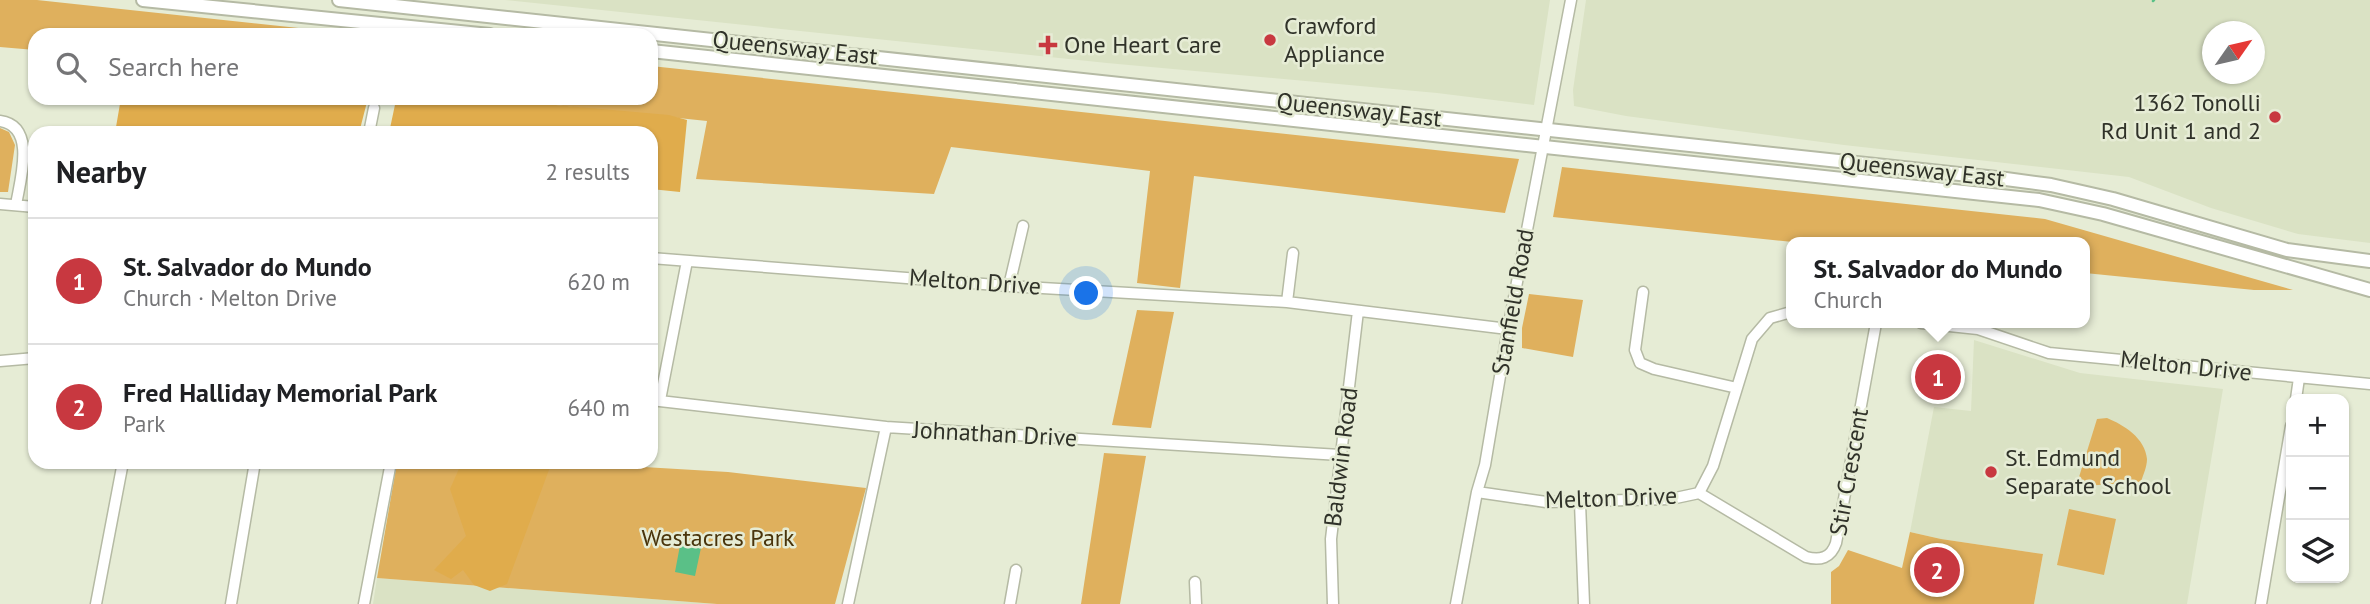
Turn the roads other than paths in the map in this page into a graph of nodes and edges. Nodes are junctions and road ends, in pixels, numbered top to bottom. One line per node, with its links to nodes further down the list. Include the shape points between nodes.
1 (143, 0): 5 (main road)
2 (340, 0): 4 (main road, Queensway East)
3 (1571, 0): 13 (street, Stanfield Road)
4 (394, 3): 5 (street); 7 (main road, Queensway East)
5 (390, 25): 6 (main road)
6 (420, 28)
7 (619, 28)
8 (658, 32): 13 (main road, Queensway East)
9 (658, 52): 14 (main road, Queensway East)
10 (374, 108): 12 (street)
11 (0, 121): 16 (street, via 12,124 23,143)
12 (370, 126)
13 (1546, 131): 14 (street, Stanfield Road); 22 (main road, Queensway East, via 2051,185 2287,250)
14 (1543, 147): 24 (main road, Queensway East, via 2039,201 2103,214); 31 (street, Stanfield Road)
15 (0, 204): 16 (street)
16 (16, 205): 17 (street)
17 (28, 206)
18 (1023, 226): 23 (street)
19 (1293, 253): 26 (street)
20 (658, 259): 21 (street, Melton Drive)
21 (687, 261): 23 (street, Melton Drive); 37 (street)
22 (2370, 261)
23 (1009, 286): 26 (street, Melton Drive)
24 (2370, 290)
25 (1643, 292): 36 (street, via 1635,351 1640,363)
26 (1287, 302): 27 (street, Melton Drive)
27 (1358, 311): 31 (street, Melton Drive); 41 (street, Baldwin Road)
28 (1786, 313): 36 (street, Melton Drive, via 1770,318 1752,339)
29 (1875, 328): 47 (street, Stir Crescent, via 1836,543 1829,555 1806,557)
30 (1968, 328): 34 (street, Melton Drive, via 2049,353)
31 (1508, 329): 46 (street, Stanfield Road)
32 (28, 359): 33 (street)
33 (0, 361)
34 (2300, 378): 35 (street, Melton Drive); 38 (street)
35 (2370, 384)
36 (1737, 388): 47 (street, Melton Drive, via 1713,466)
37 (658, 391)
38 (2297, 394)
39 (658, 400): 40 (street, Johnathan Drive)
40 (886, 427): 41 (street, Johnathan Drive); 54 (street)
41 (1340, 455): 57 (street, Baldwin Road, via 1331,539)
42 (2286, 456): 60 (street)
43 (122, 469): 51 (street)
44 (254, 469): 52 (street)
45 (390, 469): 53 (street)
46 (1477, 492): 48 (street, Melton Drive); 58 (street, Stanfield Road)
47 (1699, 493): 48 (street, Melton Drive, via 1671,499)
48 (1580, 503): 59 (street)
49 (1016, 570): 55 (street)
50 (1195, 582): 56 (street)
51 (96, 604)
52 (231, 604)
53 (364, 604)
54 (848, 604)
55 (1010, 604)
56 (1196, 604)
57 (1333, 604)
58 (1456, 604)
59 (1584, 604)
60 (2261, 604)

